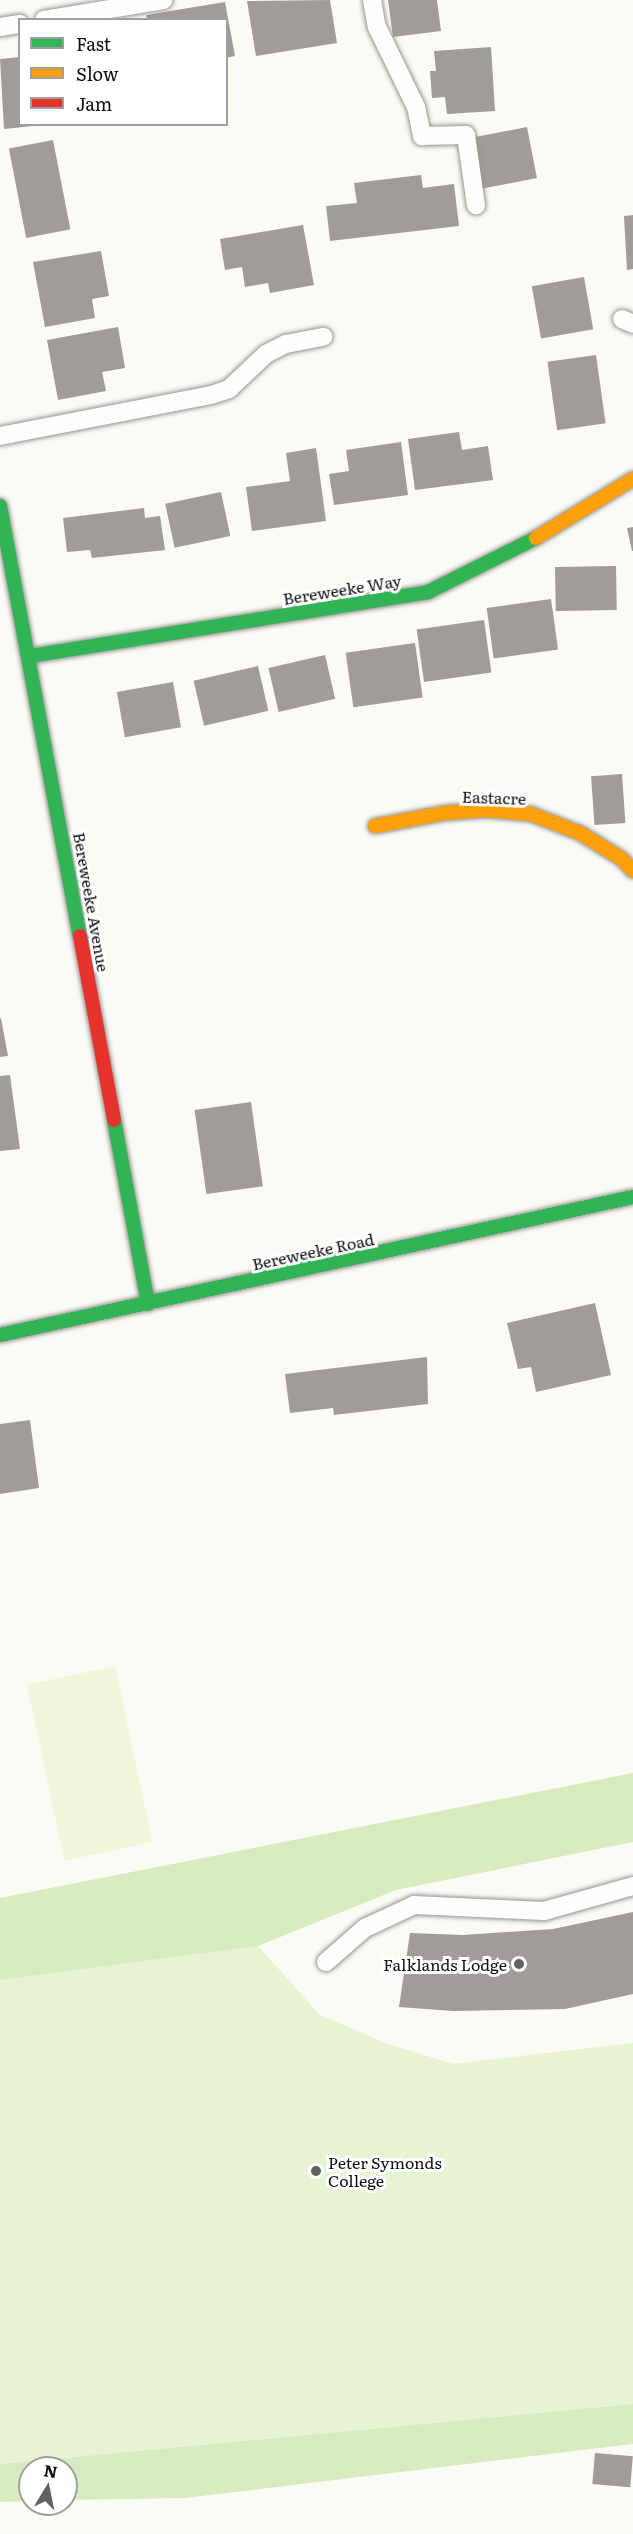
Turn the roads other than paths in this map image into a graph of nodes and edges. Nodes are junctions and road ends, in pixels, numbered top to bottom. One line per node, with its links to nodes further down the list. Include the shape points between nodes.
1 (163, 0): 3 (lane)
2 (372, 0): 6 (lane, via 377,27 416,107 422,136 466,135)
3 (56, 18)
4 (18, 24): 5 (lane)
5 (0, 27)
6 (476, 205)
7 (322, 337): 8 (lane, via 286,344 266,354 229,389 211,395)
8 (0, 436)
9 (633, 479): 11 (street, Bereweeke Way, via 510,554 428,592)
10 (0, 506): 11 (street, Bereweeke Avenue)
11 (30, 656): 15 (street, Bereweeke Avenue)
12 (375, 826): 13 (street, Eastacre, via 444,813 486,810 531,814 580,833 622,859)
13 (633, 871)
14 (633, 1197): 15 (street, Bereweeke Road)
15 (148, 1304): 16 (street, Bereweeke Road)
16 (0, 1335)
17 (633, 1886): 18 (lane, via 544,1911 414,1905 365,1928)
18 (326, 1962)

